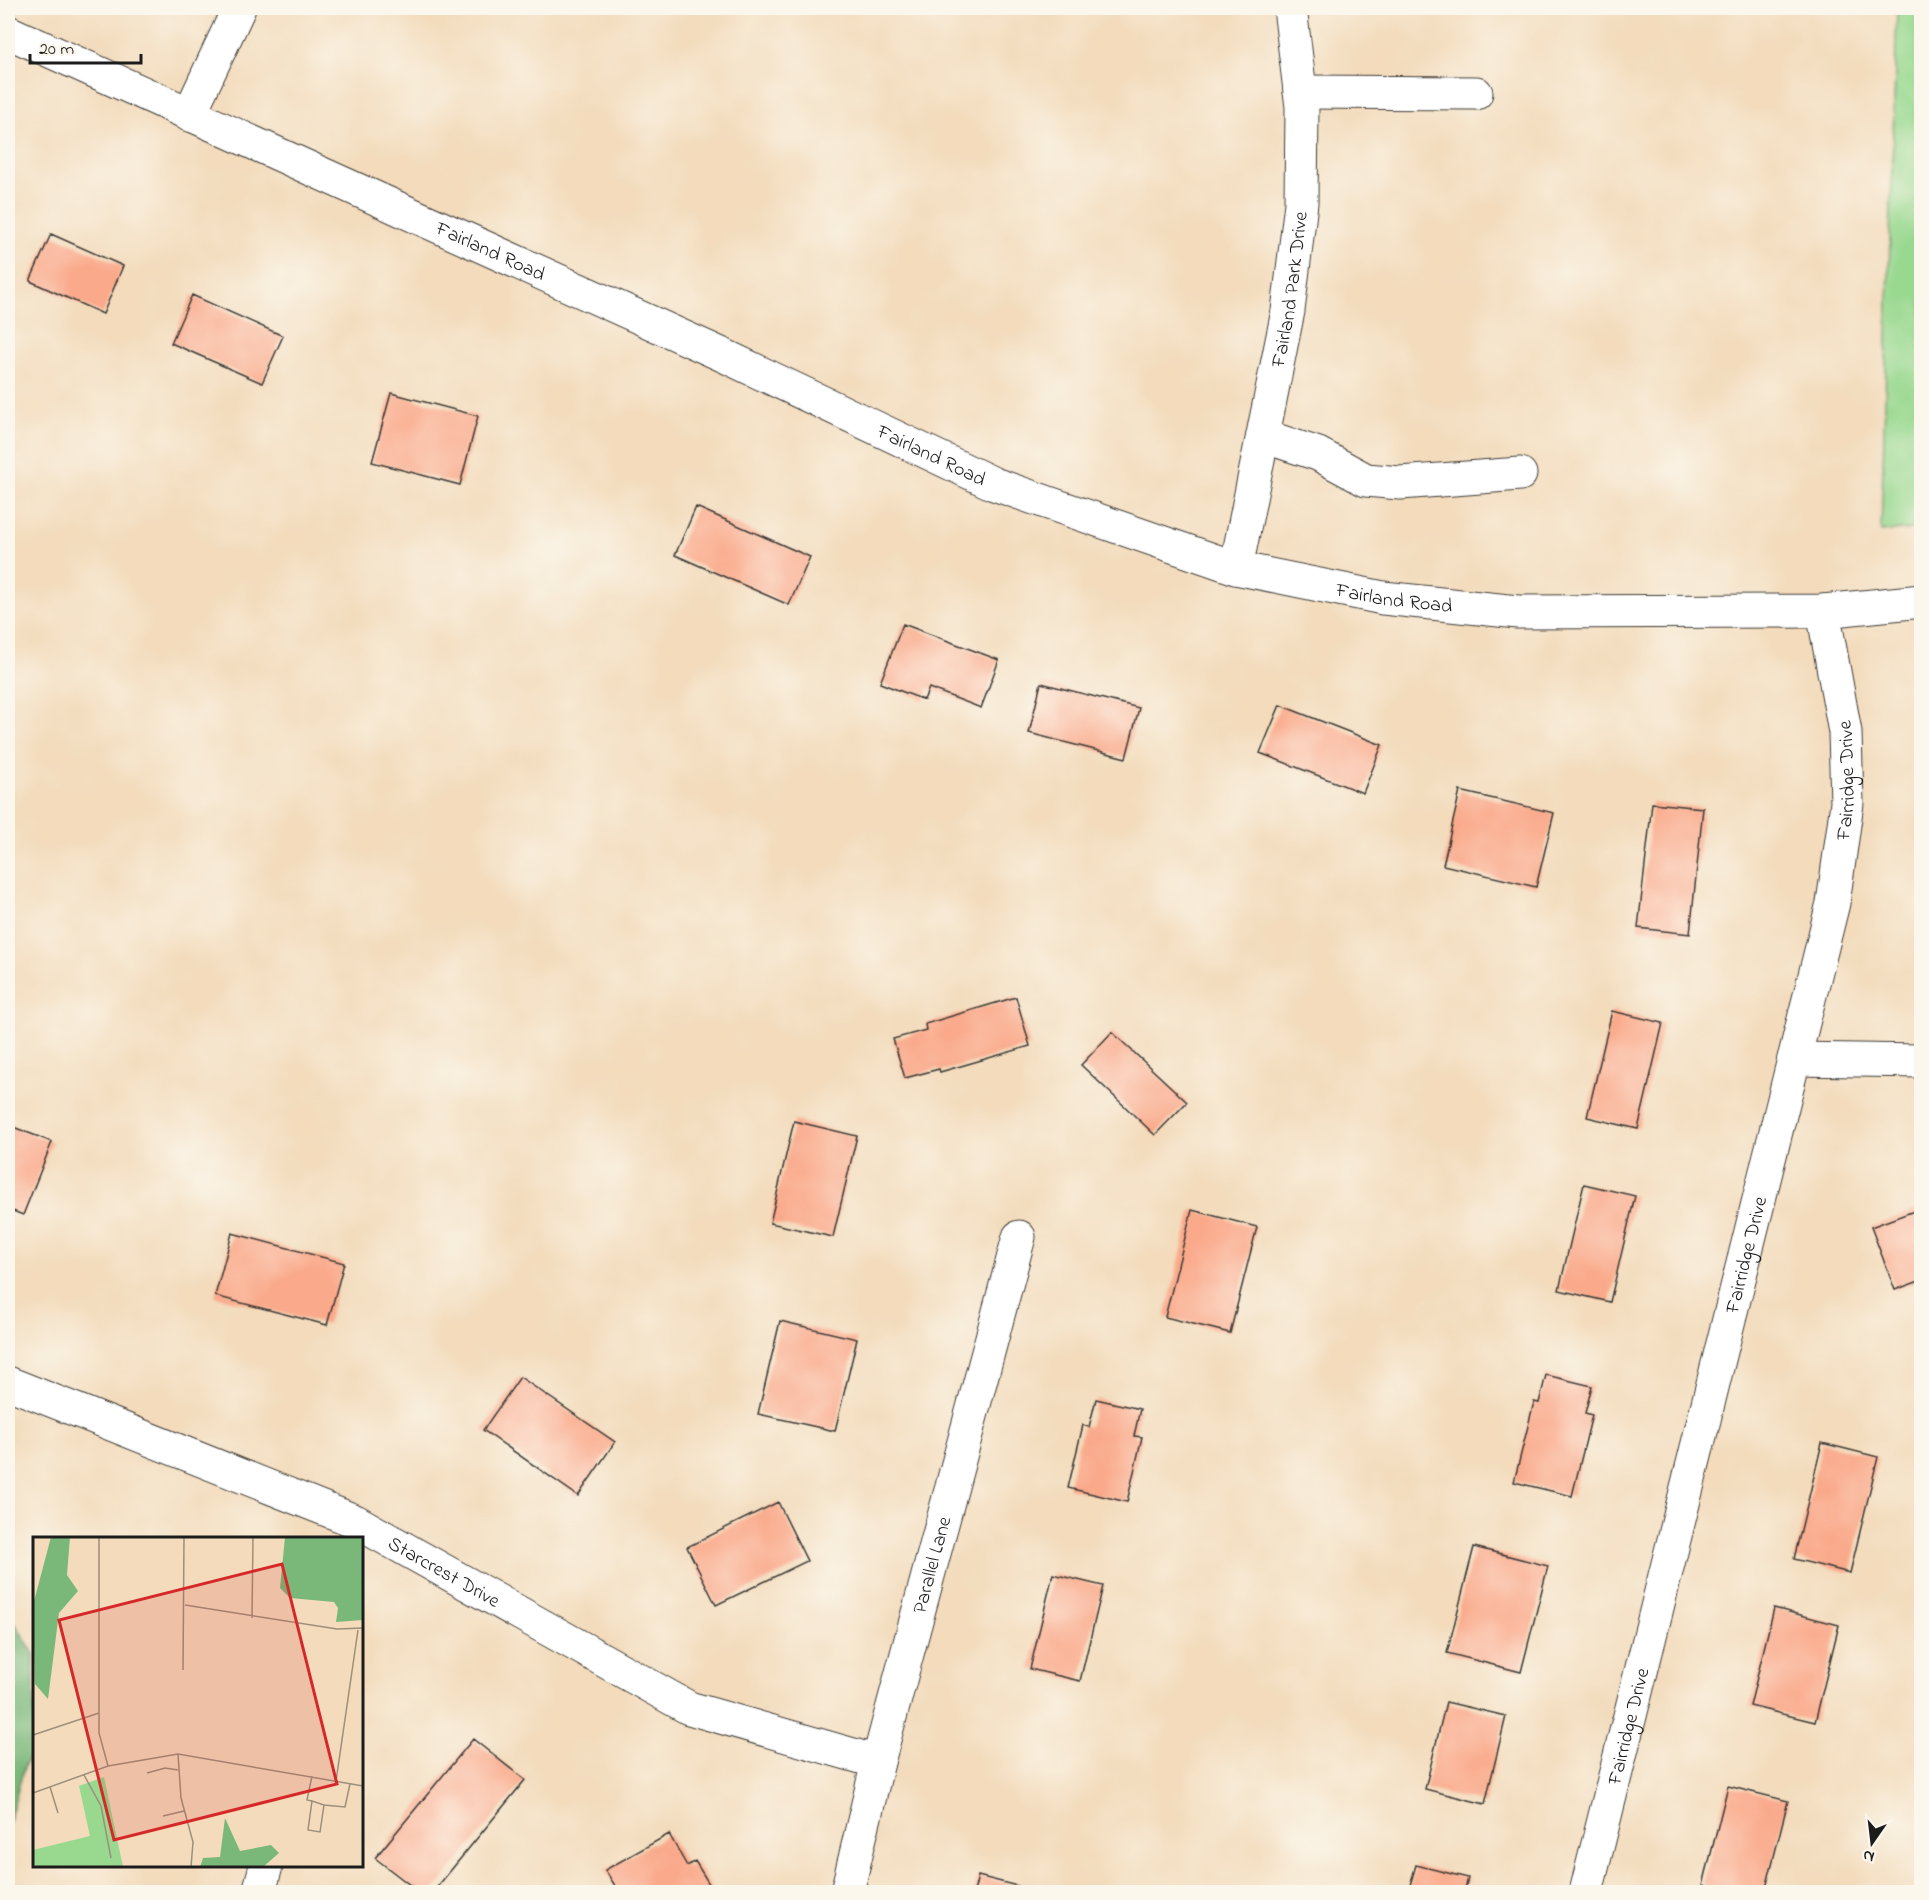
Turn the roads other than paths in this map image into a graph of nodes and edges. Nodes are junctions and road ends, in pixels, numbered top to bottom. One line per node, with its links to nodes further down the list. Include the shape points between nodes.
1 (239, 8): 6 (street)
2 (1290, 8): 4 (street, Fairland Park Drive)
3 (8, 32): 6 (street, Fairland Road)
4 (1300, 92): 5 (street); 7 (street, Fairland Park Drive, via 1301,203 1288,311)
5 (1476, 93)
6 (189, 115): 9 (street, Fairland Road, via 715,352 994,484)
7 (1263, 436): 8 (street, via 1318,454 1366,480 1400,483); 9 (street, Fairland Park Drive)
8 (1520, 474)
9 (1236, 568): 11 (street, Fairland Road, via 1383,598 1518,612)
10 (1922, 601): 11 (street, Fairland Road)
11 (1823, 611): 12 (street, Fairridge Drive, via 1845,732 1846,803 1833,903)
12 (1794, 1059): 13 (street); 21 (street, Fairridge Drive)
13 (1922, 1060)
14 (1019, 1238): 17 (street, Parallel Lane)
15 (8, 1383): 16 (street, Starcrest Drive)
16 (353, 1530): 17 (street, Starcrest Drive, via 688,1708)
17 (878, 1762): 20 (street, Parallel Lane)
18 (266, 1867): 19 (street)
19 (259, 1893)
20 (847, 1893)
21 (1586, 1893)

